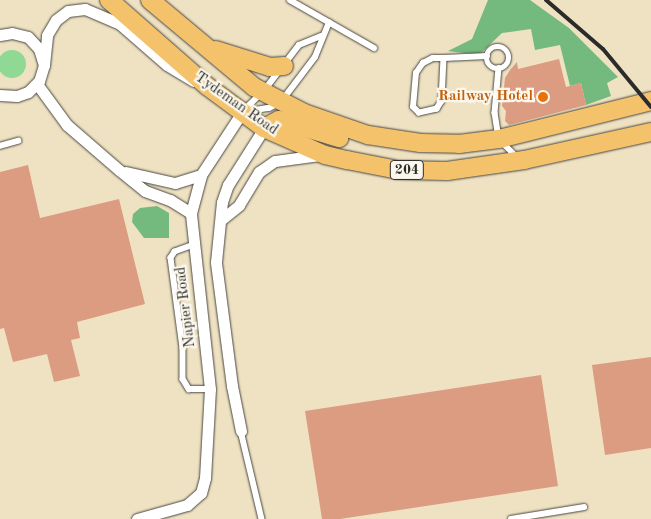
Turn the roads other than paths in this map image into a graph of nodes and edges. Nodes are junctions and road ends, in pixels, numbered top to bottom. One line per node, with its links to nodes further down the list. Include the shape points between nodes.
1 (109, 0): 15 (main road, Tydeman Road / 204)
2 (150, 0): 7 (main road, Tydeman Road / 204)
3 (290, 0): 4 (lane)
4 (329, 22): 6 (lane); 8 (lane)
5 (0, 35): 11 (street, via 12,33 28,37 39,49)
6 (321, 36): 12 (lane, via 299,45); 19 (lane, via 315,57)
7 (204, 46): 12 (main road, via 244,61 270,67); 16 (main road, Tydeman Road / 204)
8 (374, 48)
9 (487, 56): 10 (lane); 13 (lane, via 490,65); 13 (lane, via 497,47 506,51 507,64)
10 (444, 58): 10 (lane, via 442,101 437,109 419,113 412,107 416,73 433,58)
11 (44, 65): 14 (street); 15 (street, via 47,35 56,20 68,12 85,9 120,24 178,73)
12 (284, 66): 16 (lane)
13 (499, 68): 23 (lane, via 495,113)
14 (37, 84): 17 (street, via 22,95); 29 (street, via 67,125)
15 (207, 86): 20 (main road, Tydeman Road / 204)
16 (264, 92): 19 (main road, Tydeman Road / 204); 20 (lane)
17 (0, 94)
18 (651, 101): 23 (main road, Tydeman Road / 204)
19 (281, 102): 20 (lane, via 269,108); 24 (main road, Tydeman Road / 204, via 341,127)
20 (242, 112): 21 (main road, Tydeman Road / 204); 30 (street, Napier Road)
21 (264, 128): 24 (main road, via 279,120 356,143); 27 (main road, Tydeman Road / 204); 32 (street, via 228,185 222,202)
22 (651, 132): 28 (main road, Tydeman Road / 204)
23 (499, 139): 24 (main road, Tydeman Road / 204, via 459,144); 28 (lane, via 506,149)
24 (399, 140)
25 (18, 141): 26 (lane)
26 (0, 146)
27 (324, 155): 28 (main road, Tydeman Road / 204, via 372,166 422,171 456,170); 32 (street, via 275,161 259,172 239,205)
28 (524, 160)
29 (119, 170): 30 (street, via 175,183); 31 (street, via 145,191 170,200)
30 (201, 175): 31 (street, Napier Road)
31 (191, 213): 33 (street, Napier Road)
32 (222, 218): 34 (street, via 216,262)
33 (194, 245): 35 (street, Napier Road); 35 (lane, via 175,252 171,258 183,348 183,379 189,390)
34 (232, 386): 35 (street); 36 (street)
35 (210, 389): 38 (street, Napier Road, via 205,478 201,493 187,505)
36 (241, 431): 39 (lane)
37 (584, 508): 40 (lane)
38 (137, 519)
39 (262, 519)
40 (511, 519)

